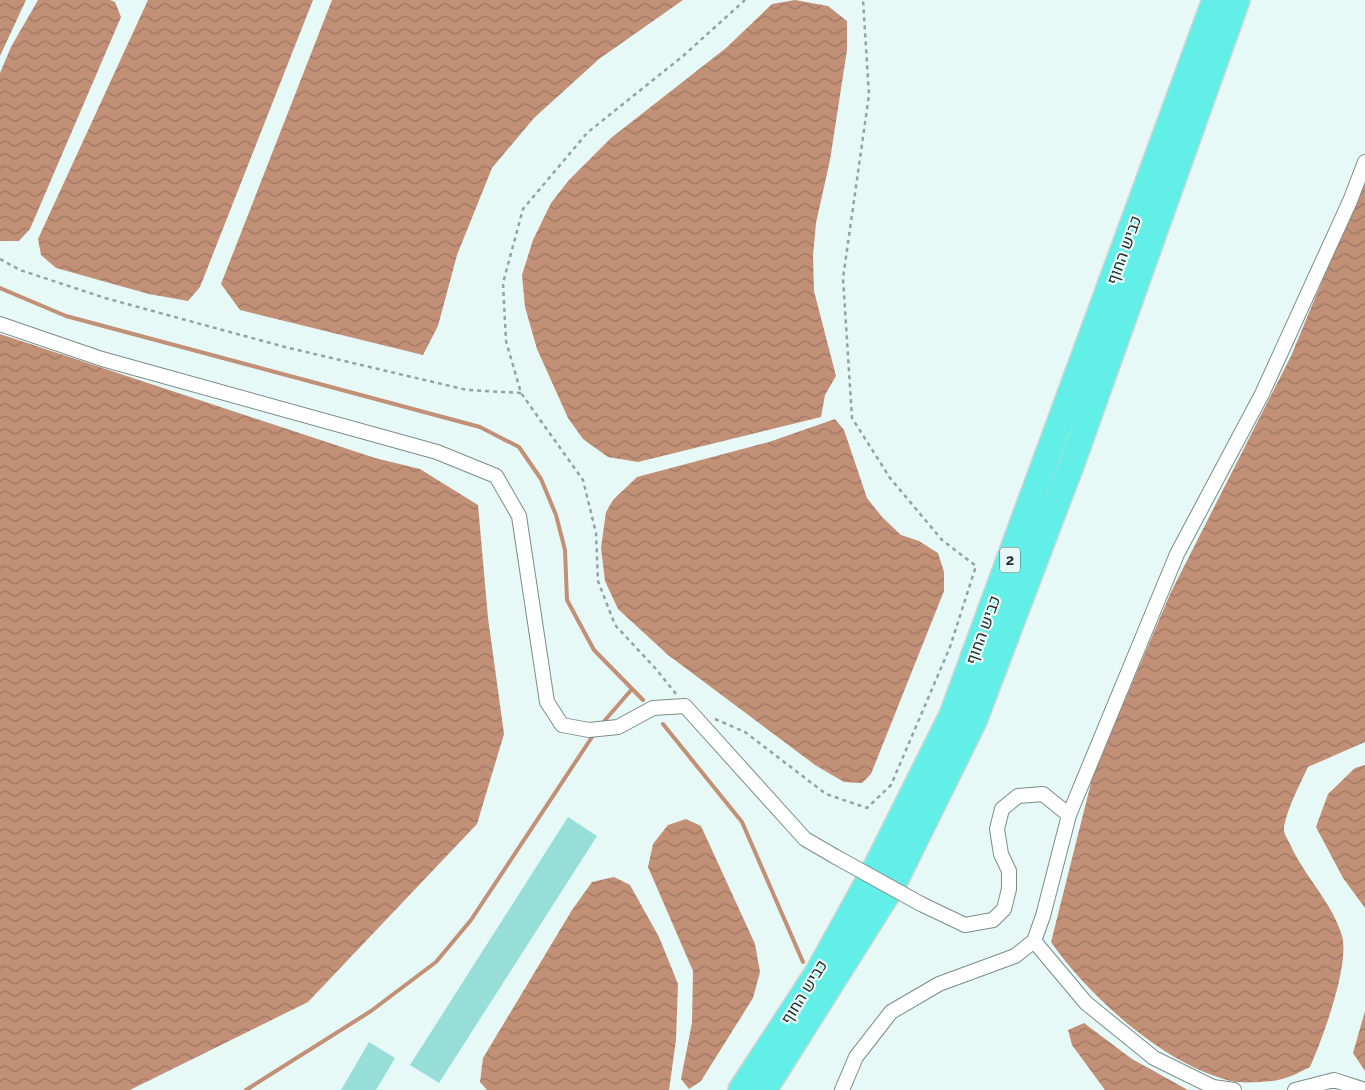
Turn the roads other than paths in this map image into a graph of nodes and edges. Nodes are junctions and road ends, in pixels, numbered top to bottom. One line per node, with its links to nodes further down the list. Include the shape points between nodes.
1 (1215, 0): 7 (highway, כביש החוף / 2, via 952,715 876,869 818,972)
2 (1237, 0): 8 (highway, כביש החוף / 2, via 1072,463 974,721 893,885)
3 (1365, 162): 5 (street, via 1262,394 1178,554)
4 (0, 324): 5 (street, bridge, via 102,359 438,452 496,476 519,516 547,702 562,725 589,730 618,727 654,708 685,706 805,839 965,925 993,920 1004,909 1009,871 1001,854 997,829 1002,809 1018,796 1043,794)
5 (1069, 815): 6 (street)
6 (1034, 941): 9 (street, via 1015,956 939,984 891,1012 856,1057); 10 (street, via 1086,1003 1154,1058 1213,1087)
7 (741, 1090)
8 (764, 1090)
9 (842, 1090)
10 (1234, 1090)
11 (1295, 1090): 12 (street, via 1334,1080)
12 (1365, 1090)

